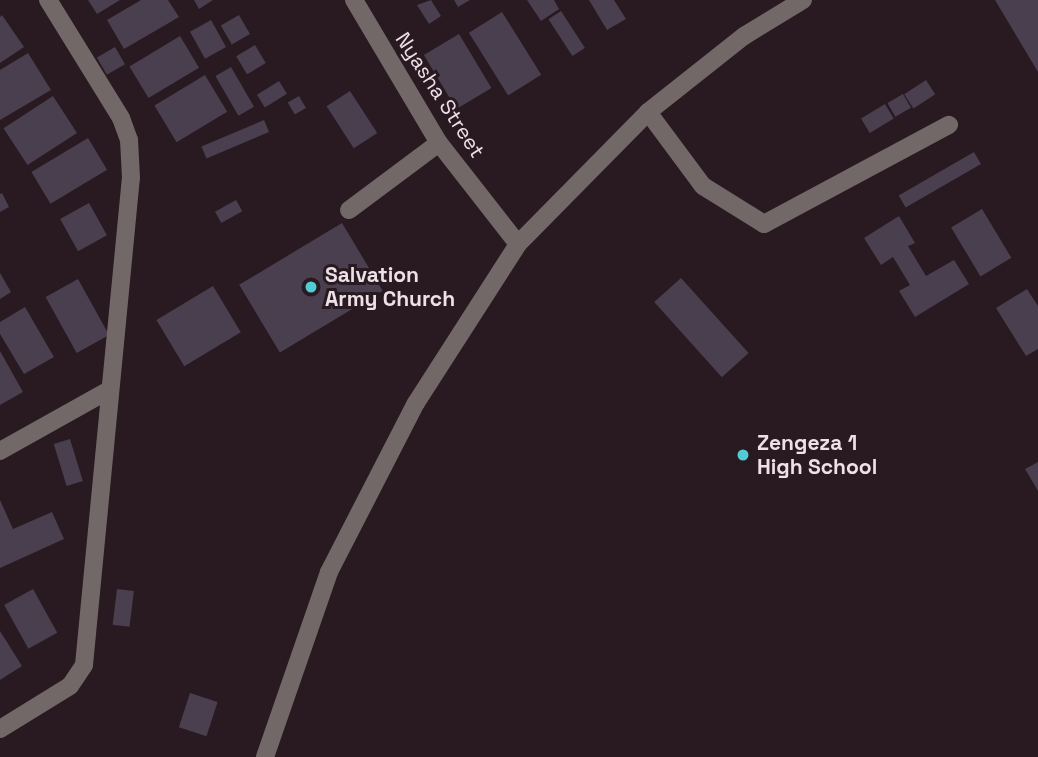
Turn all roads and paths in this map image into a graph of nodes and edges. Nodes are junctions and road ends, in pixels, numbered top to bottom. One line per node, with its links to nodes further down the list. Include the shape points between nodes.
1 (48, 0): 9 (street, via 121,118 129,140 131,178)
2 (354, 0): 6 (street, Nyasha Street)
3 (803, 0): 4 (street, via 744,36)
4 (648, 112): 5 (street, via 702,186 764,224); 8 (street)
5 (949, 125)
6 (439, 143): 7 (street); 8 (street, Nyasha Street)
7 (349, 210)
8 (518, 244): 12 (street, via 416,403 329,572)
9 (109, 390): 10 (street); 11 (street, via 85,665 70,686)
10 (0, 452)
11 (0, 729)
12 (265, 757)

